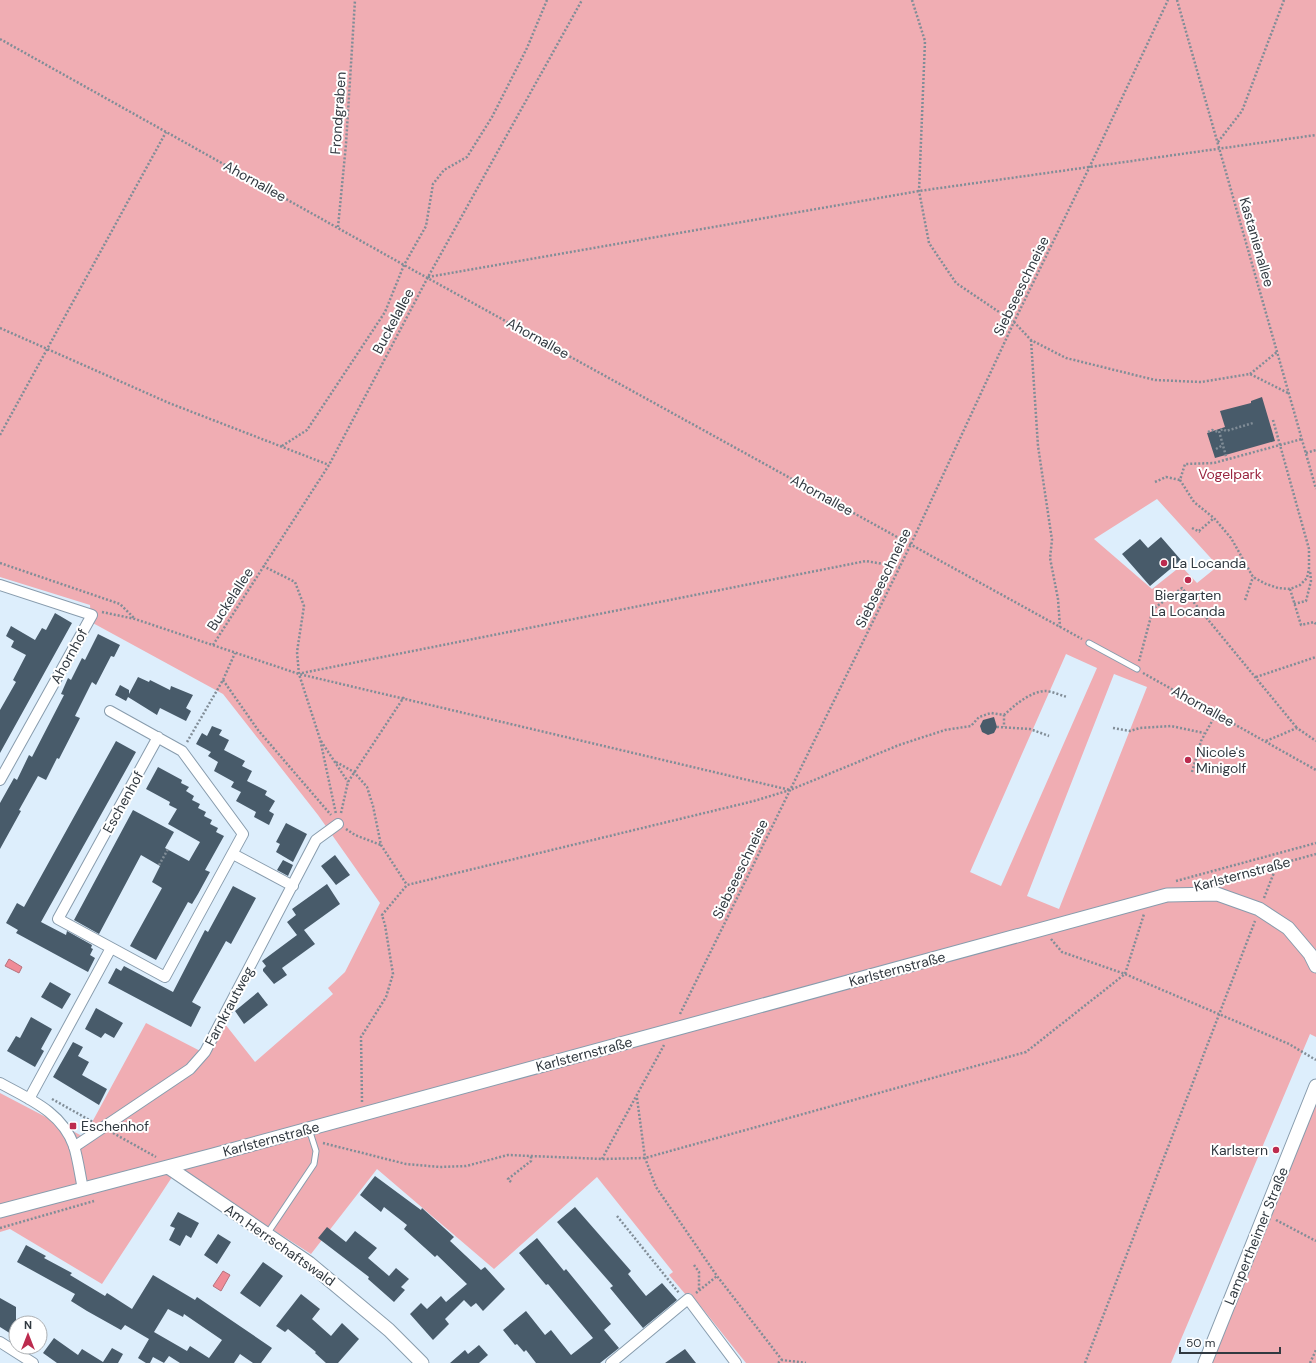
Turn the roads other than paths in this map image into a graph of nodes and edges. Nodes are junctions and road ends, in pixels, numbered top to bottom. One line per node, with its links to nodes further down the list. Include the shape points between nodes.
1 (0, 586): 6 (street, Ahornhof, via 92,615)
2 (1089, 643): 3 (lane)
3 (1137, 669)
4 (110, 710): 5 (street, Eschenhof)
5 (158, 737): 8 (street, Eschenhof, via 182,751 243,834); 10 (street, Eschenhof, via 58,919)
6 (0, 780)
7 (338, 824): 9 (street, Farnkrautweg, via 316,840)
8 (233, 854): 9 (street); 10 (street, Eschenhof, via 165,977)
9 (293, 886): 16 (street, Farnkrautweg, via 205,1052 190,1069)
10 (111, 948): 14 (street)
11 (1316, 966): 15 (street, Karlsternstraße, via 1310,954 1288,928 1259,909 1217,894 1167,895 673,1029)
12 (0, 1083): 14 (street)
13 (1316, 1086): 26 (street, Lampertheimer Straße)
14 (29, 1099): 16 (street, via 52,1113 67,1130)
15 (311, 1134): 17 (street, Karlsternstraße); 20 (lane, via 316,1155 312,1168)
16 (74, 1147): 18 (street)
17 (168, 1167): 18 (street, Karlsternstraße); 20 (street, Am Herrschaftswald)
18 (83, 1189): 19 (street, Karlsternstraße)
19 (0, 1211)
20 (267, 1234): 23 (street, Am Herrschaftswald, via 350,1296)
21 (0, 1342): 22 (street)
22 (33, 1363)
23 (422, 1363)
24 (611, 1363): 25 (street, via 687,1300)
25 (736, 1363)
26 (1205, 1363)

